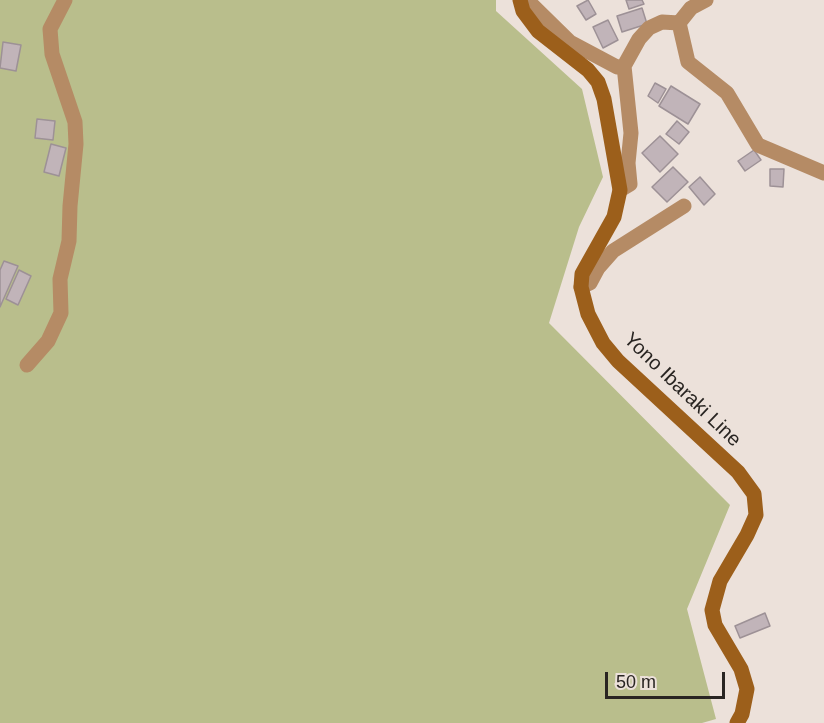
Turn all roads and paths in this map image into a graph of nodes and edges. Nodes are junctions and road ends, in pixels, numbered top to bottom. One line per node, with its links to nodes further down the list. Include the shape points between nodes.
1 (65, 0): 11 (street, via 50,29 52,54 75,122 69,241 60,279 61,312 48,341)
2 (520, 0): 8 (main road, via 538,31 598,82)
3 (527, 0): 6 (street, via 570,42 617,68)
4 (706, 0): 5 (street, via 691,8)
5 (679, 23): 6 (street, via 662,22 649,28); 7 (street, via 688,62 728,93 758,146)
6 (624, 66): 8 (street, via 631,133 630,184)
7 (824, 173)
8 (620, 190): 10 (main road, via 614,217 582,274)
9 (684, 206): 10 (street, via 613,251 590,283)
10 (581, 286): 12 (main road, Yono Ibaraki Line, via 588,314 603,343 738,472 754,494 756,515 720,581 712,610 715,625 741,669 747,689)
11 (27, 365)
12 (738, 723)

